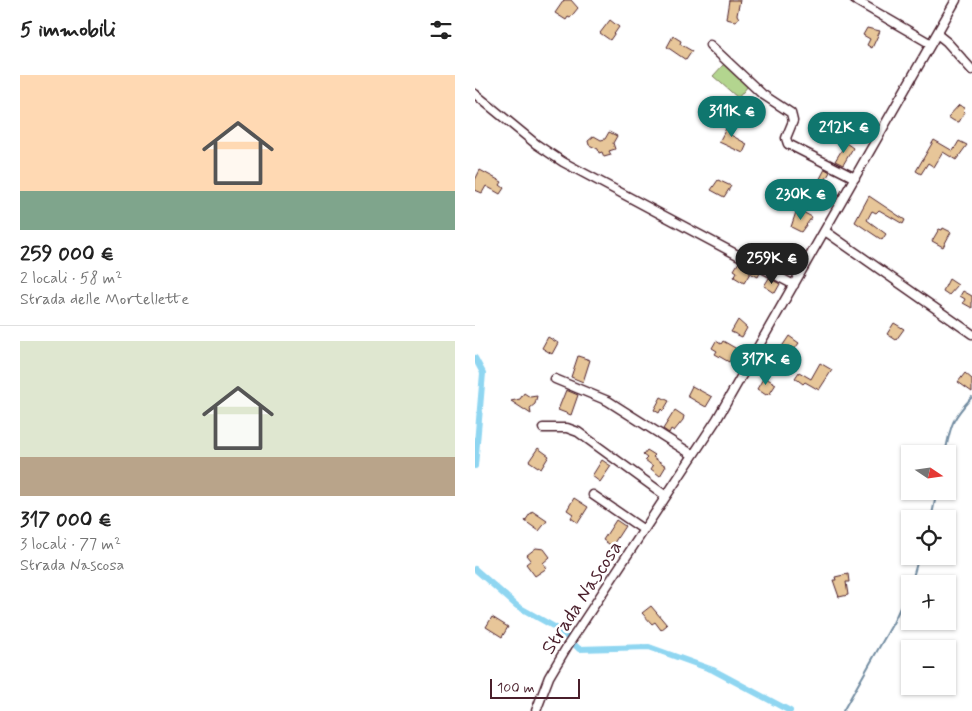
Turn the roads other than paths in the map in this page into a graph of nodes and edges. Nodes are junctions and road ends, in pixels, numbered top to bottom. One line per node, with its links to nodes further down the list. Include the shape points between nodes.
1 (855, 0): 4 (street)
2 (956, 0): 3 (street, Strada Nascosa)
3 (937, 34): 4 (street, Strada Nascosa); 6 (street)
4 (931, 44): 8 (street, Strada Nascosa)
5 (710, 45): 8 (street, via 762,94 791,113 793,121 786,138 788,144)
6 (972, 70)
7 (475, 94): 10 (street, via 563,162)
8 (855, 178): 9 (street, Strada Nascosa)
9 (825, 231): 10 (street, Strada Nascosa); 11 (street)
10 (794, 285): 14 (street, Strada Nascosa)
11 (972, 334)
12 (555, 379): 14 (street, via 611,403)
13 (543, 428): 16 (street, via 567,428 578,432)
14 (693, 455): 16 (street, Strada Nascosa)
15 (593, 494): 17 (street, Strada Nascosa)
16 (666, 496): 17 (street, Strada Nascosa)
17 (643, 530): 18 (street, Strada Nascosa, via 568,645 547,682)
18 (536, 711)

